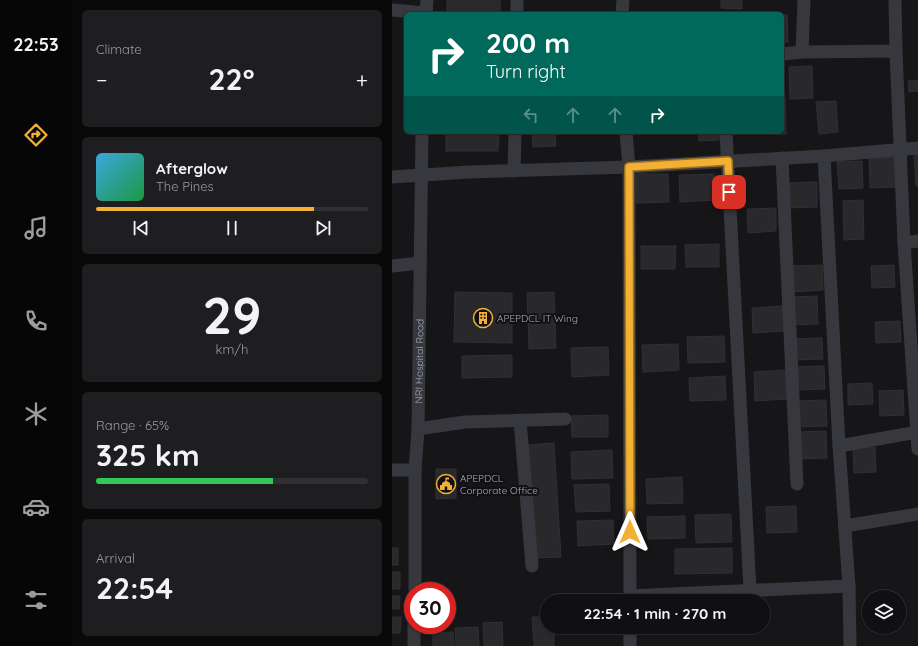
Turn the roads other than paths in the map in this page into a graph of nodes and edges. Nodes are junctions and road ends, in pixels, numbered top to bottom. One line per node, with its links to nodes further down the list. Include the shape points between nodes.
1 (427, 0): 8 (street)
2 (517, 0): 9 (street)
3 (623, 0): 10 (street)
4 (804, 0): 12 (street)
5 (895, 0): 11 (street)
6 (392, 10): 7 (street)
7 (409, 12)
8 (426, 12)
9 (517, 12)
10 (622, 12)
11 (896, 51): 12 (street); 19 (street)
12 (802, 52): 13 (street)
13 (784, 54)
14 (422, 134): 25 (street, NRI Hospital Road)
15 (515, 134): 24 (street)
16 (626, 134): 23 (street)
17 (726, 134): 22 (street)
18 (918, 148): 19 (street)
19 (901, 151): 20 (street); 28 (street)
20 (824, 156): 21 (street); 36 (street)
21 (782, 158): 22 (street); 40 (street)
22 (728, 161): 23 (street); 46 (street)
23 (629, 167): 24 (street); 47 (street)
24 (514, 171): 25 (street)
25 (421, 175): 26 (street); 29 (street, NRI Hospital Road)
26 (392, 177)
27 (918, 241): 28 (street)
28 (904, 243): 31 (street)
29 (420, 263): 30 (street); 34 (street, NRI Hospital Road)
30 (392, 266)
31 (914, 325): 35 (street)
32 (565, 419): 33 (street)
33 (520, 420): 34 (street, via 465,422); 43 (street)
34 (418, 429): 39 (street, NRI Hospital Road)
35 (917, 432): 36 (street); 37 (street)
36 (839, 446): 42 (street)
37 (918, 449)
38 (392, 470): 39 (street)
39 (415, 470): 44 (street, NRI Hospital Road)
40 (797, 484)
41 (918, 514): 42 (street)
42 (845, 526): 45 (street)
43 (532, 566)
44 (415, 582)
45 (849, 586): 46 (street); 53 (street)
46 (750, 590): 48 (street)
47 (630, 594)
48 (690, 594)
49 (414, 634): 51 (street)
50 (630, 634): 52 (street)
51 (414, 646)
52 (630, 646)
53 (850, 646)

